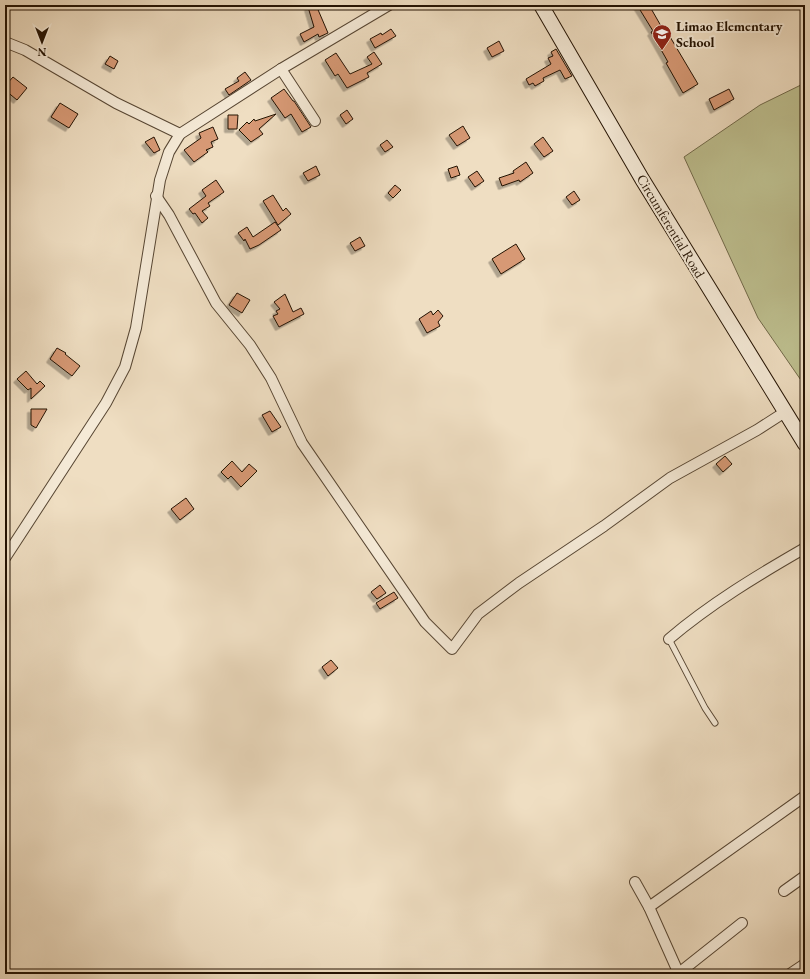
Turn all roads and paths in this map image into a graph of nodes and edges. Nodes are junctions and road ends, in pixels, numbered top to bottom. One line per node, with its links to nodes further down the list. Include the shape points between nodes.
1 (389, 5): 4 (street)
2 (541, 5): 8 (main road, Circumferential Road, via 642,180)
3 (5, 42): 6 (street, via 25,50 116,103)
4 (280, 69): 5 (street); 6 (street)
5 (315, 120)
6 (180, 134): 7 (street, via 164,166)
7 (156, 196): 8 (street, via 172,220 216,303 250,345 271,378 302,443 425,622 452,649 478,614 519,582 604,526 670,478); 11 (street, via 136,328 125,367 106,403)
8 (785, 412): 9 (main road, Circumferential Road)
9 (805, 444)
10 (803, 552): 12 (street, via 739,588 692,620)
11 (5, 558)
12 (669, 640): 13 (lane)
13 (715, 723)
14 (805, 796): 18 (street)
15 (805, 876): 17 (street)
16 (635, 882): 18 (street)
17 (784, 891)
18 (649, 907): 21 (street)
19 (742, 923): 21 (street)
20 (805, 964): 22 (street)
21 (679, 974)
22 (790, 974)

